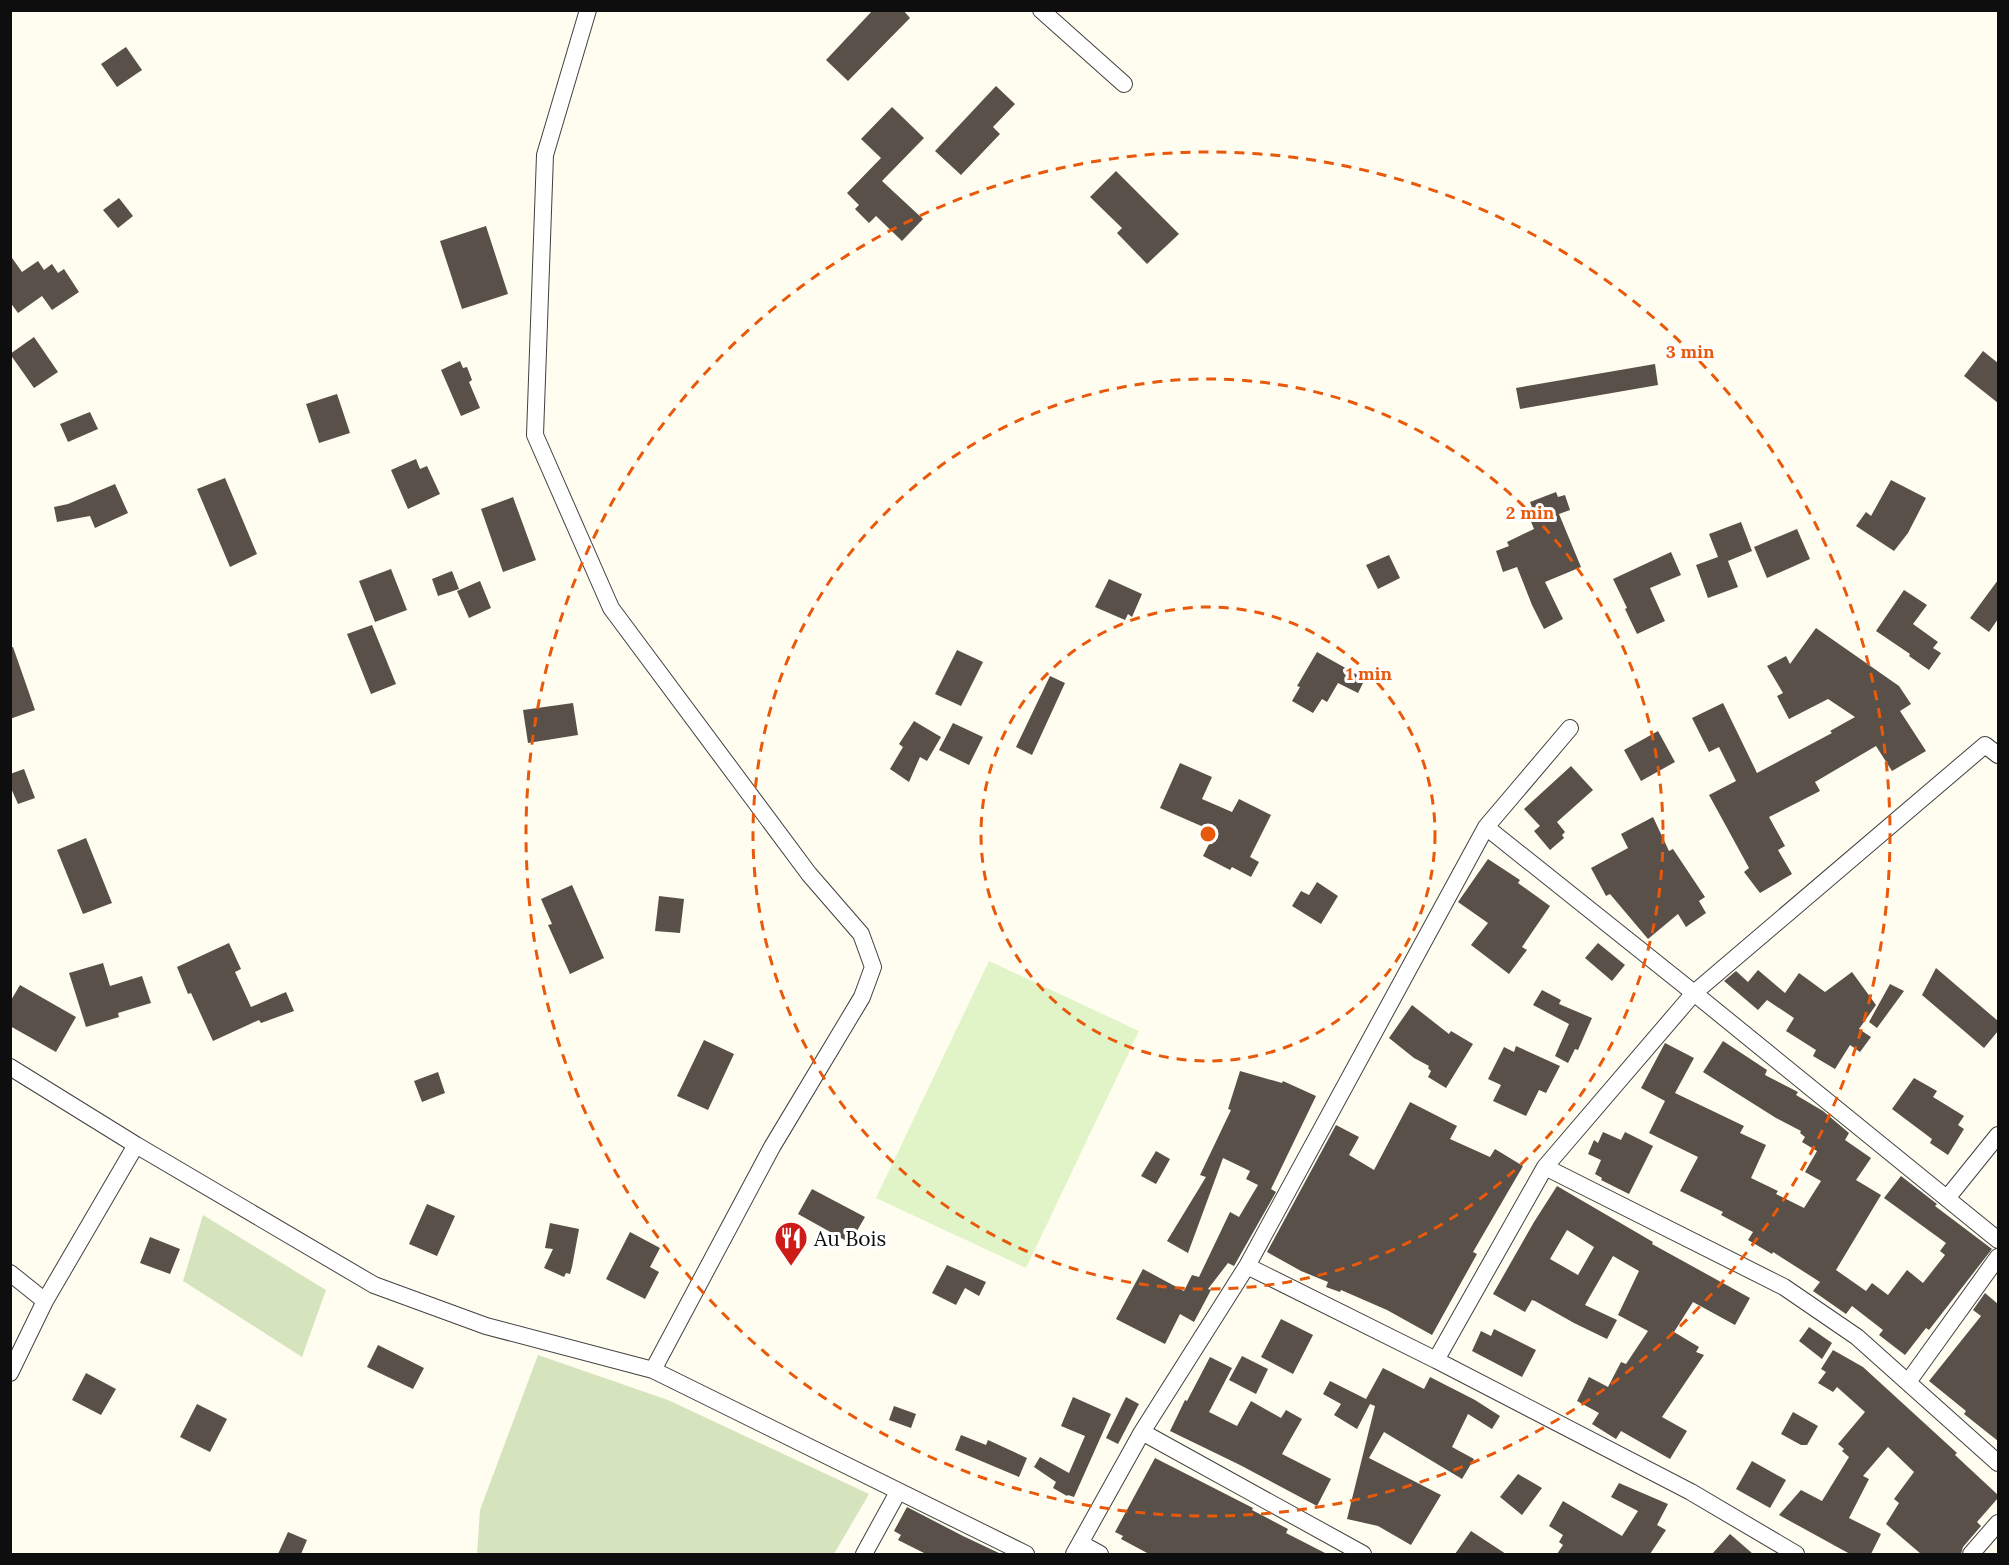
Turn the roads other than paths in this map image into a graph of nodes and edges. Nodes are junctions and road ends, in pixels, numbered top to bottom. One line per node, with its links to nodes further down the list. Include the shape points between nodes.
1 (588, 10): 19 (street, via 545,155 535,435 611,608 809,874 861,934 873,967 862,997 772,1147)
2 (1041, 10): 3 (street)
3 (1124, 84)
4 (1570, 728): 6 (street)
5 (1998, 754): 7 (street, via 1985,745)
6 (1486, 827): 7 (street); 15 (street)
7 (1695, 993): 11 (street); 12 (street)
8 (10, 1067): 10 (street)
9 (1998, 1135): 12 (street)
10 (136, 1144): 17 (street); 19 (street, via 374,1285 486,1326)
11 (1545, 1167): 18 (street); 21 (street, via 1784,1287 1857,1337)
12 (1948, 1197): 13 (street)
13 (1998, 1240)
14 (1998, 1257): 21 (street)
15 (1247, 1266): 18 (street); 22 (street)
16 (10, 1273): 17 (street)
17 (45, 1301): 20 (street)
18 (1436, 1360): 31 (street, via 1691,1492)
19 (652, 1370): 24 (street)
20 (10, 1374)
21 (1908, 1383): 23 (street)
22 (1142, 1432): 26 (street); 30 (street)
23 (1998, 1463)
24 (898, 1492): 27 (street); 28 (street)
25 (1998, 1523): 32 (street)
26 (1077, 1549): 29 (street)
27 (864, 1554)
28 (1026, 1554)
29 (1100, 1554)
30 (1363, 1554)
31 (1796, 1554)
32 (1971, 1554)

